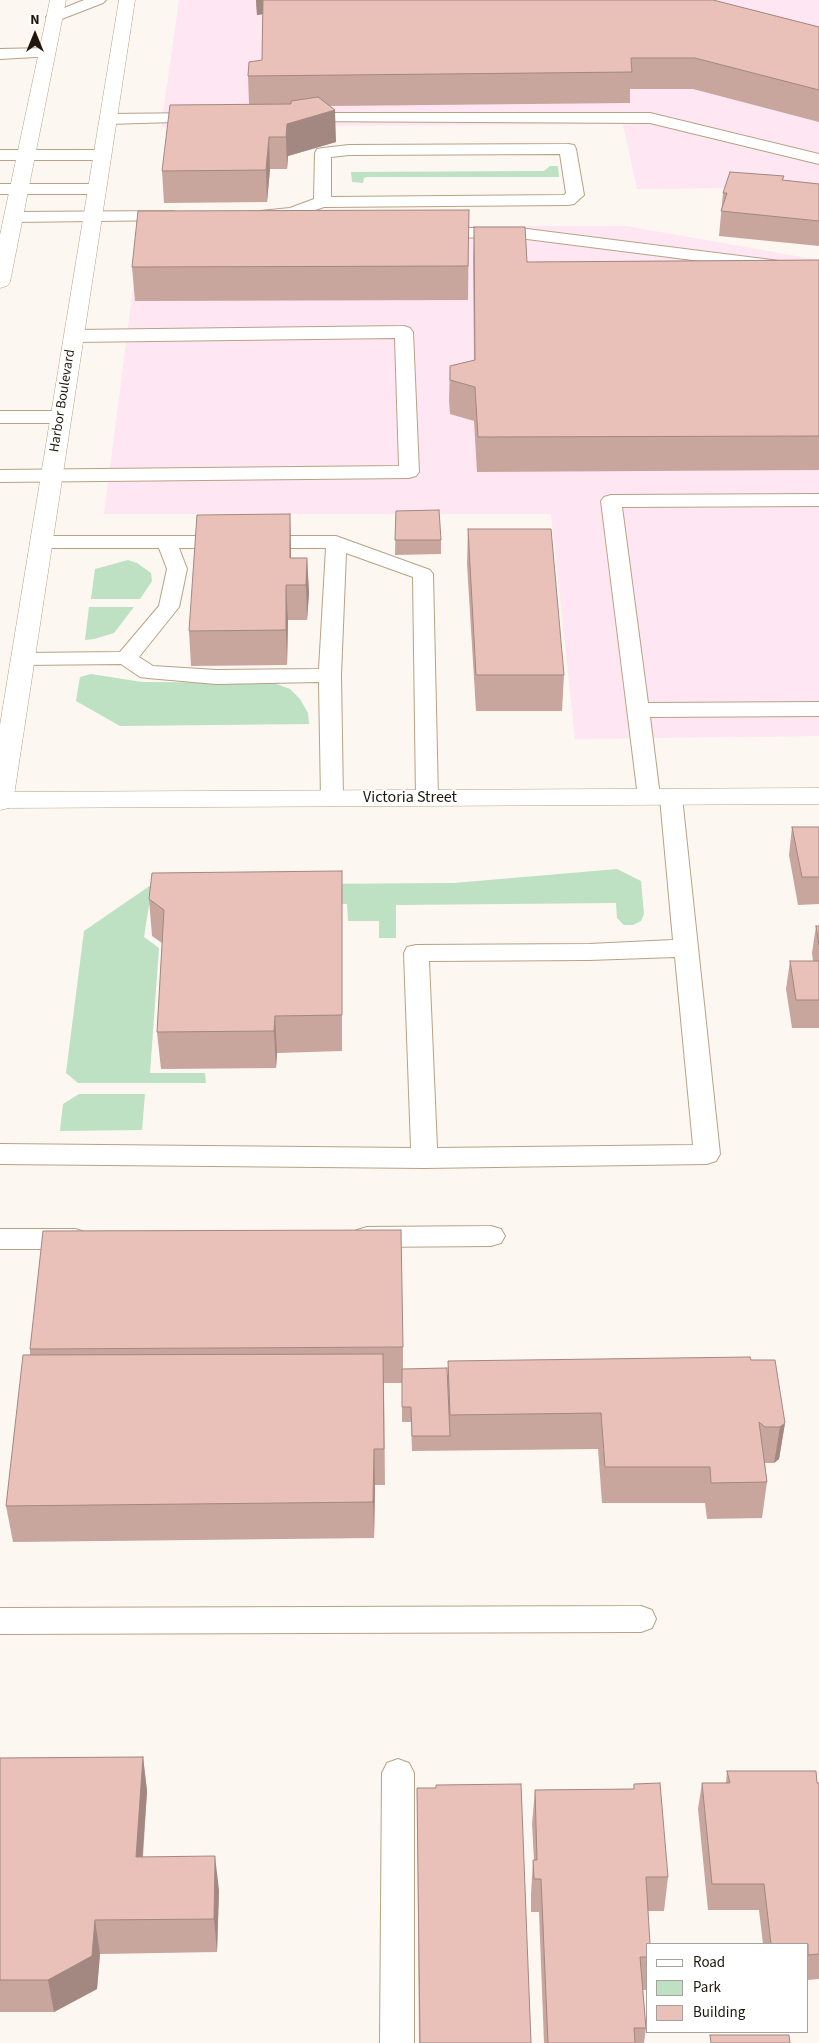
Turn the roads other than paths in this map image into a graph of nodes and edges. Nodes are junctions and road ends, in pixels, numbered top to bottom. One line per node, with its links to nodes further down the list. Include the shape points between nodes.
1 (98, 0): 3 (lane)
2 (127, 0): 8 (main road, Harbor Boulevard)
3 (56, 8): 4 (main road)
4 (46, 53): 5 (lane); 10 (main road)
5 (0, 54)
6 (215, 118): 8 (lane)
7 (289, 118): 12 (lane, via 650,118)
8 (108, 119): 11 (main road, Harbor Boulevard)
9 (0, 155): 10 (lane)
10 (26, 155): 11 (lane); 14 (main road)
11 (102, 155): 15 (main road, Harbor Boulevard)
12 (819, 159)
13 (0, 190): 14 (lane)
14 (19, 190): 15 (lane); 19 (main road)
15 (97, 190): 20 (main road, Harbor Boulevard)
16 (322, 202): 16 (lane, via 323,153 350,150 568,149 575,196 568,200); 17 (lane, via 293,213)
17 (250, 215)
18 (183, 216): 20 (lane)
19 (12, 225): 20 (lane); 22 (lane); 24 (main road)
20 (90, 229): 25 (main road, Harbor Boulevard)
21 (414, 233): 23 (lane, via 519,233)
22 (50, 234)
23 (819, 271)
24 (0, 282)
25 (74, 336): 27 (main road, Harbor Boulevard); 28 (lane, via 404,332 409,472)
26 (0, 417): 27 (lane)
27 (61, 417): 28 (main road, Harbor Boulevard)
28 (52, 475): 29 (lane); 31 (main road, Harbor Boulevard)
29 (0, 476)
30 (819, 500): 38 (lane, via 611,501)
31 (41, 542): 32 (lane); 35 (main road, Harbor Boulevard)
32 (166, 542): 33 (lane); 34 (lane, via 177,569 169,607)
33 (336, 542): 36 (lane); 41 (lane, via 423,574)
34 (126, 658): 35 (lane); 36 (lane, via 148,672 216,677)
35 (23, 659): 43 (main road, Harbor Boulevard)
36 (330, 675): 42 (lane)
37 (819, 709): 38 (lane)
38 (638, 710): 40 (lane)
39 (819, 796): 40 (main road, Victoria Street)
40 (660, 797): 41 (main road, Victoria Street); 44 (lane)
41 (427, 798): 42 (main road, Victoria Street)
42 (332, 799): 43 (main road, Victoria Street)
43 (0, 801)
44 (685, 948): 46 (lane, via 416,953); 46 (lane, via 707,1154)
45 (0, 1154): 46 (lane)
46 (424, 1158)
47 (491, 1236): 48 (lane)
48 (344, 1237)
49 (0, 1239): 50 (lane)
50 (98, 1239)
51 (641, 1619): 52 (lane)
52 (0, 1621)
53 (398, 1773): 54 (lane)
54 (396, 2043)

